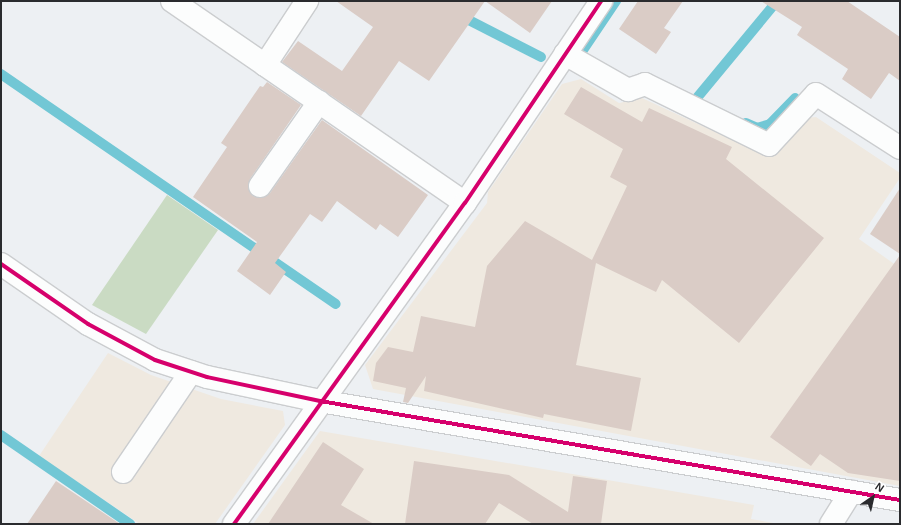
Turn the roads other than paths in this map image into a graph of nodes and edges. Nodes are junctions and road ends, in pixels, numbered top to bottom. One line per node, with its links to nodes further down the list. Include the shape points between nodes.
1 (172, 1): 5 (street)
2 (307, 1): 5 (street)
3 (602, 1): 4 (street)
4 (566, 54): 7 (street, via 628,90 645,84 769,145 816,94); 9 (street)
5 (265, 65): 6 (street)
6 (319, 102): 8 (street); 9 (street)
7 (900, 148)
8 (260, 186)
9 (465, 203): 12 (street)
10 (1, 264): 11 (street, via 88,324 155,360)
11 (191, 372): 12 (street); 13 (street)
12 (320, 402): 14 (street); 16 (street)
13 (123, 472)
14 (851, 492): 15 (street); 17 (street)
15 (900, 500)
16 (234, 524)
17 (831, 524)

